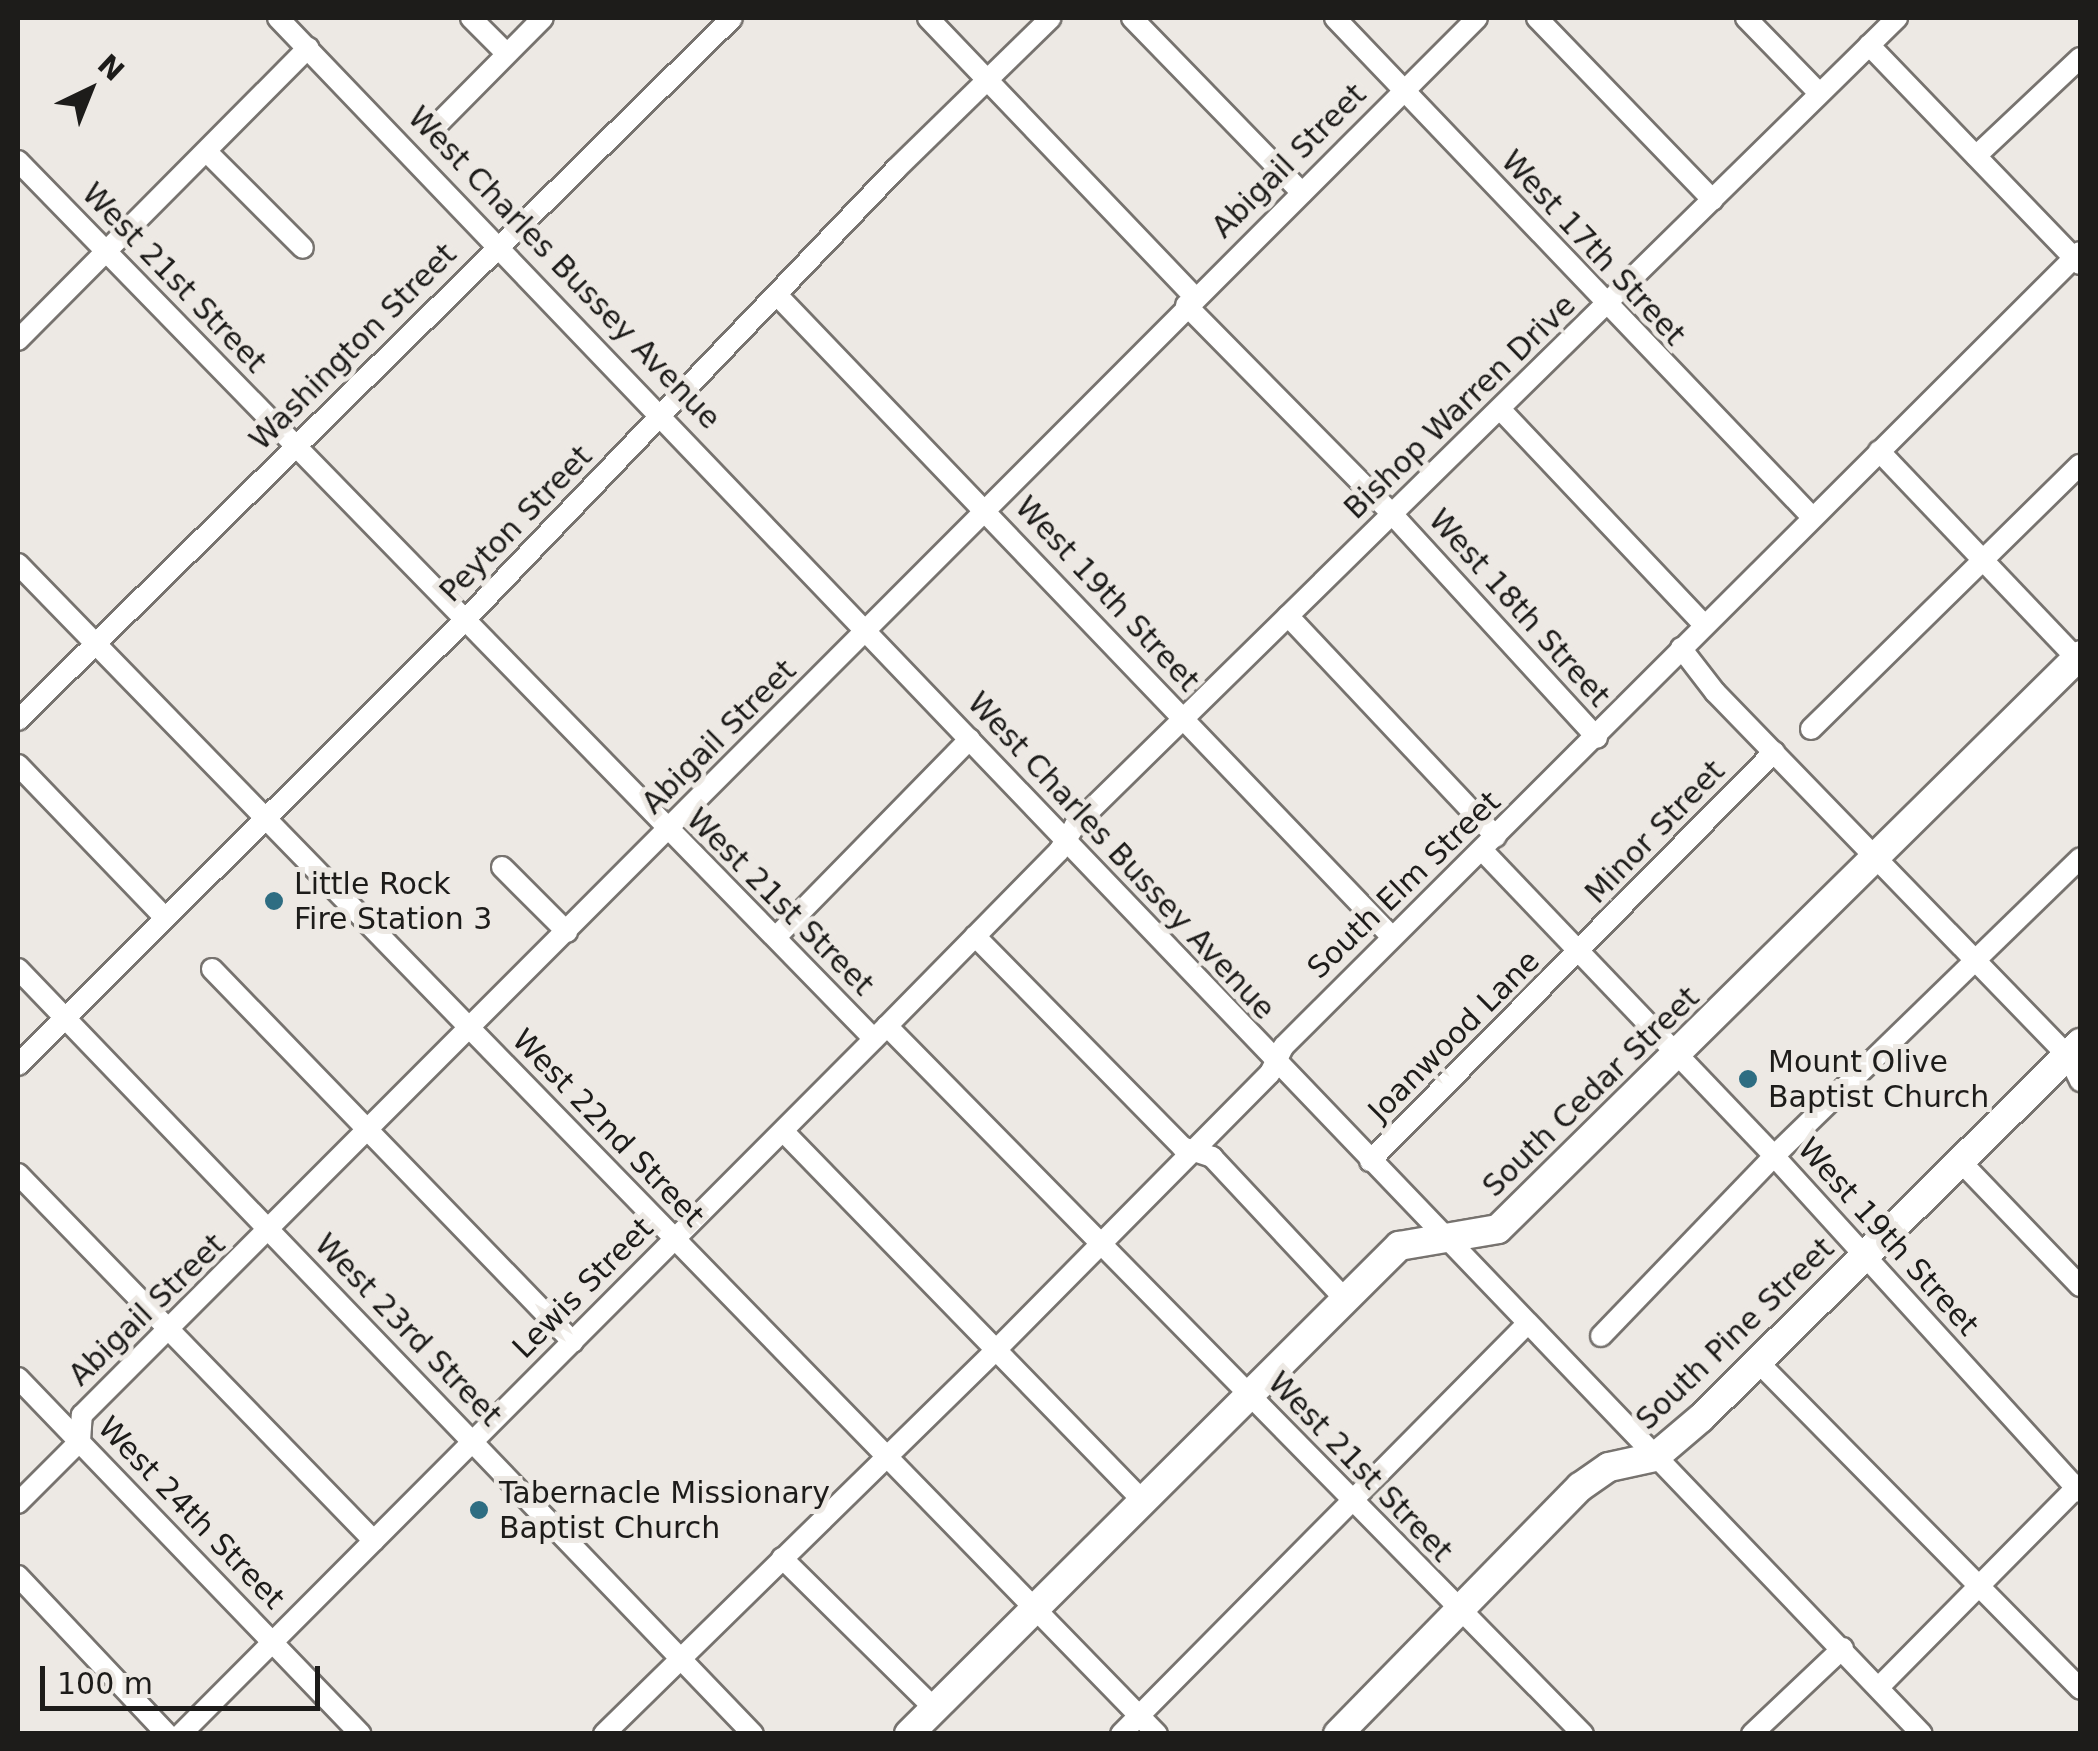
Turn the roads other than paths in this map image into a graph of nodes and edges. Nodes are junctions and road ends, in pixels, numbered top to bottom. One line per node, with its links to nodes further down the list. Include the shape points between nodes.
1 (278, 18): 14 (street, West Charles Bussey Avenue)
2 (471, 18): 15 (street)
3 (543, 18): 15 (street)
4 (732, 18): 26 (street, Washington Street)
5 (928, 18): 17 (street, West 18th Street)
6 (1051, 18): 17 (street, Peyton Street)
7 (1132, 18): 24 (street)
8 (1335, 18): 18 (street, West 17th Street)
9 (1476, 18): 18 (street, Abigail Street)
10 (1537, 18): 25 (street)
11 (1746, 18): 19 (street)
12 (1897, 18): 13 (street, Bishop Warren Drive)
13 (1869, 45): 19 (street, Bishop Warren Drive); 22 (street)
14 (308, 48): 21 (street); 26 (street, West Charles Bussey Avenue)
15 (506, 53): 20 (street)
16 (2080, 58): 22 (street)
17 (988, 79): 30 (street, Peyton Street); 31 (street, West 18th Street)
18 (1402, 89): 24 (street, Abigail Street); 32 (street, West 17th Street)
19 (1819, 93): 25 (street, Bishop Warren Drive)
20 (433, 129)
21 (208, 153): 27 (street); 28 (street)
22 (1976, 156): 29 (street)
23 (18, 161): 28 (street, West 21st Street)
24 (1302, 194): 31 (street, Abigail Street)
25 (1713, 200): 32 (street, Bishop Warren Drive)
26 (501, 244): 35 (street, West Charles Bussey Avenue); 36 (street, Washington Street)
27 (303, 248)
28 (107, 252): 33 (street); 36 (street, West 21st Street)
29 (2079, 258): 37 (street, South Elm Street)
30 (777, 295): 35 (street, Peyton Street); 39 (street, West 19th Street)
31 (1190, 301): 39 (street, Abigail Street); 40 (street, West 18th Street)
32 (1606, 307): 34 (street, Bishop Warren Drive); 41 (street, West 17th Street)
33 (18, 340)
34 (1500, 409): 40 (street, Bishop Warren Drive); 46 (street)
35 (664, 414): 45 (street, Peyton Street); 47 (street, West Charles Bussey Avenue)
36 (296, 446): 45 (street, West 21st Street); 48 (street, Washington Street)
37 (1879, 451): 41 (street, South Elm Street); 42 (street)
38 (2080, 465): 42 (street)
39 (985, 508): 47 (street, Abigail Street); 51 (street, West 19th Street)
40 (1393, 514): 44 (street, Bishop Warren Drive); 54 (street, West 18th Street)
41 (1812, 516): 46 (street, South Elm Street)
42 (1982, 562): 50 (street); 53 (street)
43 (18, 564): 48 (street, West 22nd Street)
44 (1288, 616): 51 (street, Bishop Warren Drive); 61 (street, West 19th Street)
45 (466, 620): 58 (street, Peyton Street); 59 (street, West 21st Street)
46 (1704, 624): 49 (street, South Elm Street)
47 (867, 632): 55 (street, West Charles Bussey Avenue); 59 (street, Abigail Street)
48 (95, 644): 52 (street, Washington Street); 58 (street, West 22nd Street)
49 (1681, 648): 54 (street, South Elm Street); 56 (street)
50 (2079, 658): 62 (main road, South Cedar Street)
51 (1184, 718): 60 (street, Bishop Warren Drive); 69 (street, West 19th Street)
52 (18, 720)
53 (1811, 729)
54 (1596, 738): 61 (street, South Elm Street)
55 (970, 739): 60 (street, West Charles Bussey Avenue); 68 (street)
56 (1774, 752): 62 (street); 70 (street, Minor Street)
57 (18, 766): 65 (street)
58 (265, 819): 65 (street, Peyton Street); 75 (street, West 22nd Street)
59 (667, 831): 66 (street, Abigail Street); 68 (street, West 21st Street)
60 (1066, 838): 67 (street, Lewis Street); 79 (street, West Charles Bussey Avenue)
61 (1489, 844): 69 (street, South Elm Street); 70 (street, West 19th Street)
62 (1876, 855): 71 (street); 77 (main road, South Cedar Street)
63 (2080, 858): 71 (street)
64 (502, 866): 66 (street)
65 (165, 918): 74 (street, Peyton Street)
66 (568, 932): 75 (street, Abigail Street)
67 (975, 936): 76 (street, Lewis Street); 83 (street)
68 (776, 937): 76 (street, West 21st Street)
69 (1392, 937): 79 (street, South Elm Street)
70 (1580, 954): 77 (street, West 19th Street); 85 (street, Joanwood Lane)
71 (1978, 961): 78 (street); 84 (street)
72 (212, 968): 81 (street)
73 (18, 969): 74 (street, West 23rd Street)
74 (65, 1018): 80 (street, Peyton Street); 88 (street, West 23rd Street)
75 (469, 1030): 81 (street, Abigail Street); 90 (street, West 22nd Street)
76 (881, 1032): 82 (street, Lewis Street); 91 (street, West 21st Street)
77 (1678, 1055): 84 (street, West 19th Street); 89 (main road, South Cedar Street, via 1498,1229 1476,1237)
78 (2076, 1060): 86 (main road, South Pine Street)
79 (1274, 1062): 83 (street, South Elm Street); 85 (street, West Charles Bussey Avenue)
80 (18, 1066)
81 (369, 1131): 88 (street, Abigail Street); 98 (street)
82 (783, 1131): 90 (street, Lewis Street); 99 (street)
83 (1192, 1150): 91 (street, South Elm Street); 94 (street, via 1212,1157)
84 (1774, 1156): 92 (street, West 19th Street); 97 (street)
85 (1370, 1161): 89 (street, West Charles Bussey Avenue)
86 (1960, 1162): 92 (main road, South Pine Street); 93 (street)
87 (18, 1174): 96 (street)
88 (271, 1230): 96 (street, Abigail Street); 104 (street, West 23rd Street)
89 (1442, 1236): 94 (main road, South Cedar Street, via 1399,1246); 95 (street, West Charles Bussey Avenue)
90 (674, 1239): 98 (street, Lewis Street); 106 (street, West 22nd Street)
91 (1099, 1246): 99 (street, South Elm Street); 102 (street, West 21st Street)
92 (1864, 1257): 100 (main road, South Pine Street); 107 (street, West 19th Street)
93 (2080, 1286)
94 (1344, 1298): 102 (main road, South Cedar Street)
95 (1527, 1324): 105 (street, West Charles Bussey Avenue); 109 (street)
96 (172, 1328): 103 (street, Abigail Street, via 82,1415); 111 (street)
97 (1601, 1336)
98 (572, 1342): 104 (street, Lewis Street)
99 (994, 1352): 106 (street, South Elm Street); 108 (street)
100 (1758, 1362): 105 (main road, South Pine Street); 114 (street)
101 (18, 1378): 103 (street, West 24th Street)
102 (1248, 1395): 108 (main road, South Cedar Street); 109 (street, West 21st Street)
103 (80, 1441): 110 (street, Abigail Street); 117 (street, West 24th Street)
104 (473, 1442): 111 (street, Lewis Street); 119 (street, West 23rd Street)
105 (1655, 1457): 116 (main road, South Pine Street, via 1609,1467 1580,1487); 118 (street, West Charles Bussey Avenue)
106 (886, 1460): 112 (street, South Elm Street); 115 (street, West 22nd Street)
107 (2079, 1488): 114 (street)
108 (1142, 1500): 115 (main road, South Cedar Street)
109 (1353, 1503): 116 (street, West 21st Street); 123 (street)
110 (18, 1504)
111 (374, 1541): 117 (street, Lewis Street)
112 (782, 1558): 119 (street, South Elm Street); 122 (street)
113 (18, 1576): 124 (street)
114 (1983, 1582): 120 (street); 121 (street)
115 (1034, 1608): 122 (main road, South Cedar Street); 123 (street, West 22nd Street)
116 (1460, 1612): 132 (main road, South Pine Street); 133 (street, West 21st Street)
117 (272, 1641): 125 (street, Lewis Street); 126 (street, West 24th Street)
118 (1843, 1648): 120 (street, West Charles Bussey Avenue); 134 (street)
119 (680, 1658): 127 (street, South Elm Street); 128 (street, West 23rd Street)
120 (1880, 1686): 135 (street, West Charles Bussey Avenue)
121 (2080, 1688)
122 (934, 1708): 129 (main road, South Cedar Street)
123 (1140, 1716): 130 (street); 131 (street, West 22nd Street)
124 (167, 1734)
125 (181, 1734)
126 (362, 1734)
127 (604, 1734)
128 (753, 1734)
129 (908, 1734)
130 (1122, 1734)
131 (1157, 1734)
132 (1338, 1734)
133 (1582, 1734)
134 (1752, 1734)
135 (1922, 1734)

